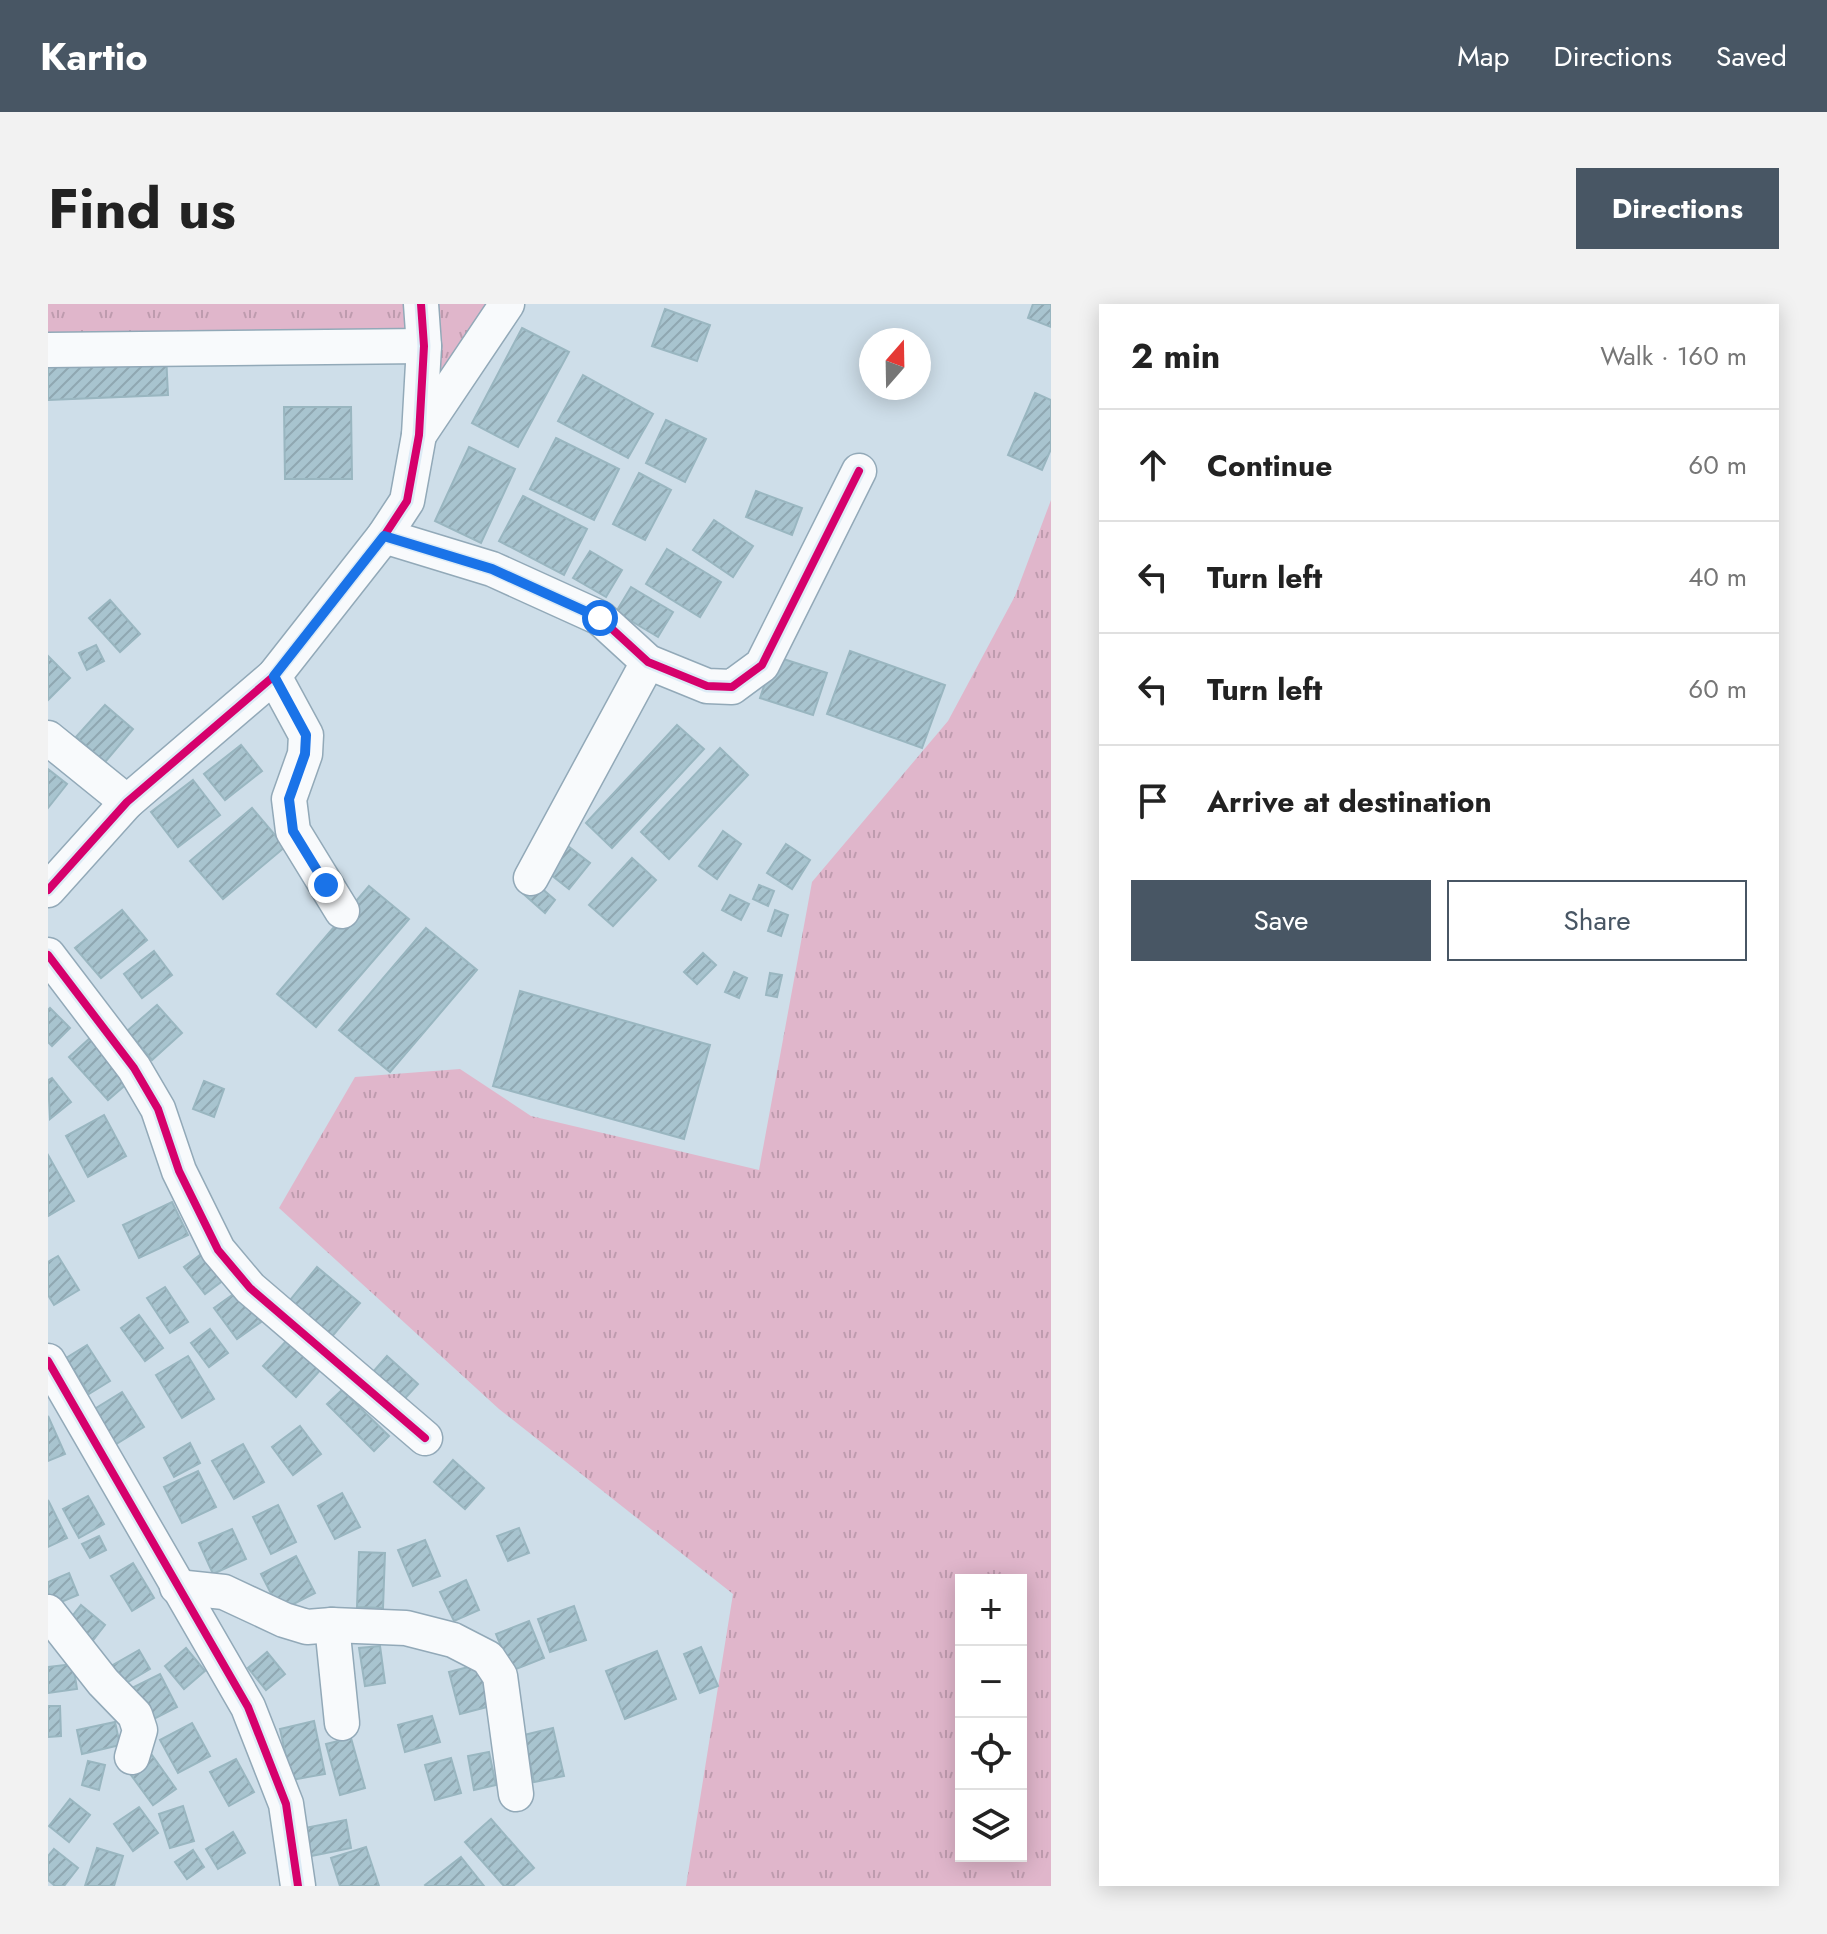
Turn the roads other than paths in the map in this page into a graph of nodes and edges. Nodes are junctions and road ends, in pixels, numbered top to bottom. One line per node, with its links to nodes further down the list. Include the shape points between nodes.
1 (421, 304): 3 (street)
2 (507, 304): 5 (street)
3 (424, 346): 4 (street); 5 (street)
4 (48, 350)
5 (419, 435): 7 (street, via 407,501)
6 (859, 471): 8 (street, via 762,665 732,687 707,686)
7 (384, 536): 8 (street, via 492,569 600,618); 9 (street)
8 (648, 662): 12 (street)
9 (274, 676): 11 (street); 14 (street, via 306,735 289,799 293,831)
10 (48, 738): 11 (street)
11 (127, 802): 13 (street)
12 (531, 878)
13 (48, 890)
14 (342, 911)
15 (48, 955): 17 (street, via 134,1068 158,1109 179,1171 218,1250 250,1288)
16 (48, 1361): 18 (street)
17 (425, 1438)
18 (177, 1587): 20 (street, via 224,1592 307,1627); 24 (street, via 248,1707 286,1804)
19 (48, 1612): 22 (street, via 135,1715 140,1730)
20 (332, 1625): 21 (street); 23 (street, via 406,1628 453,1640 488,1658 500,1676)
21 (342, 1723)
22 (132, 1757)
23 (516, 1794)
24 (298, 1886)

